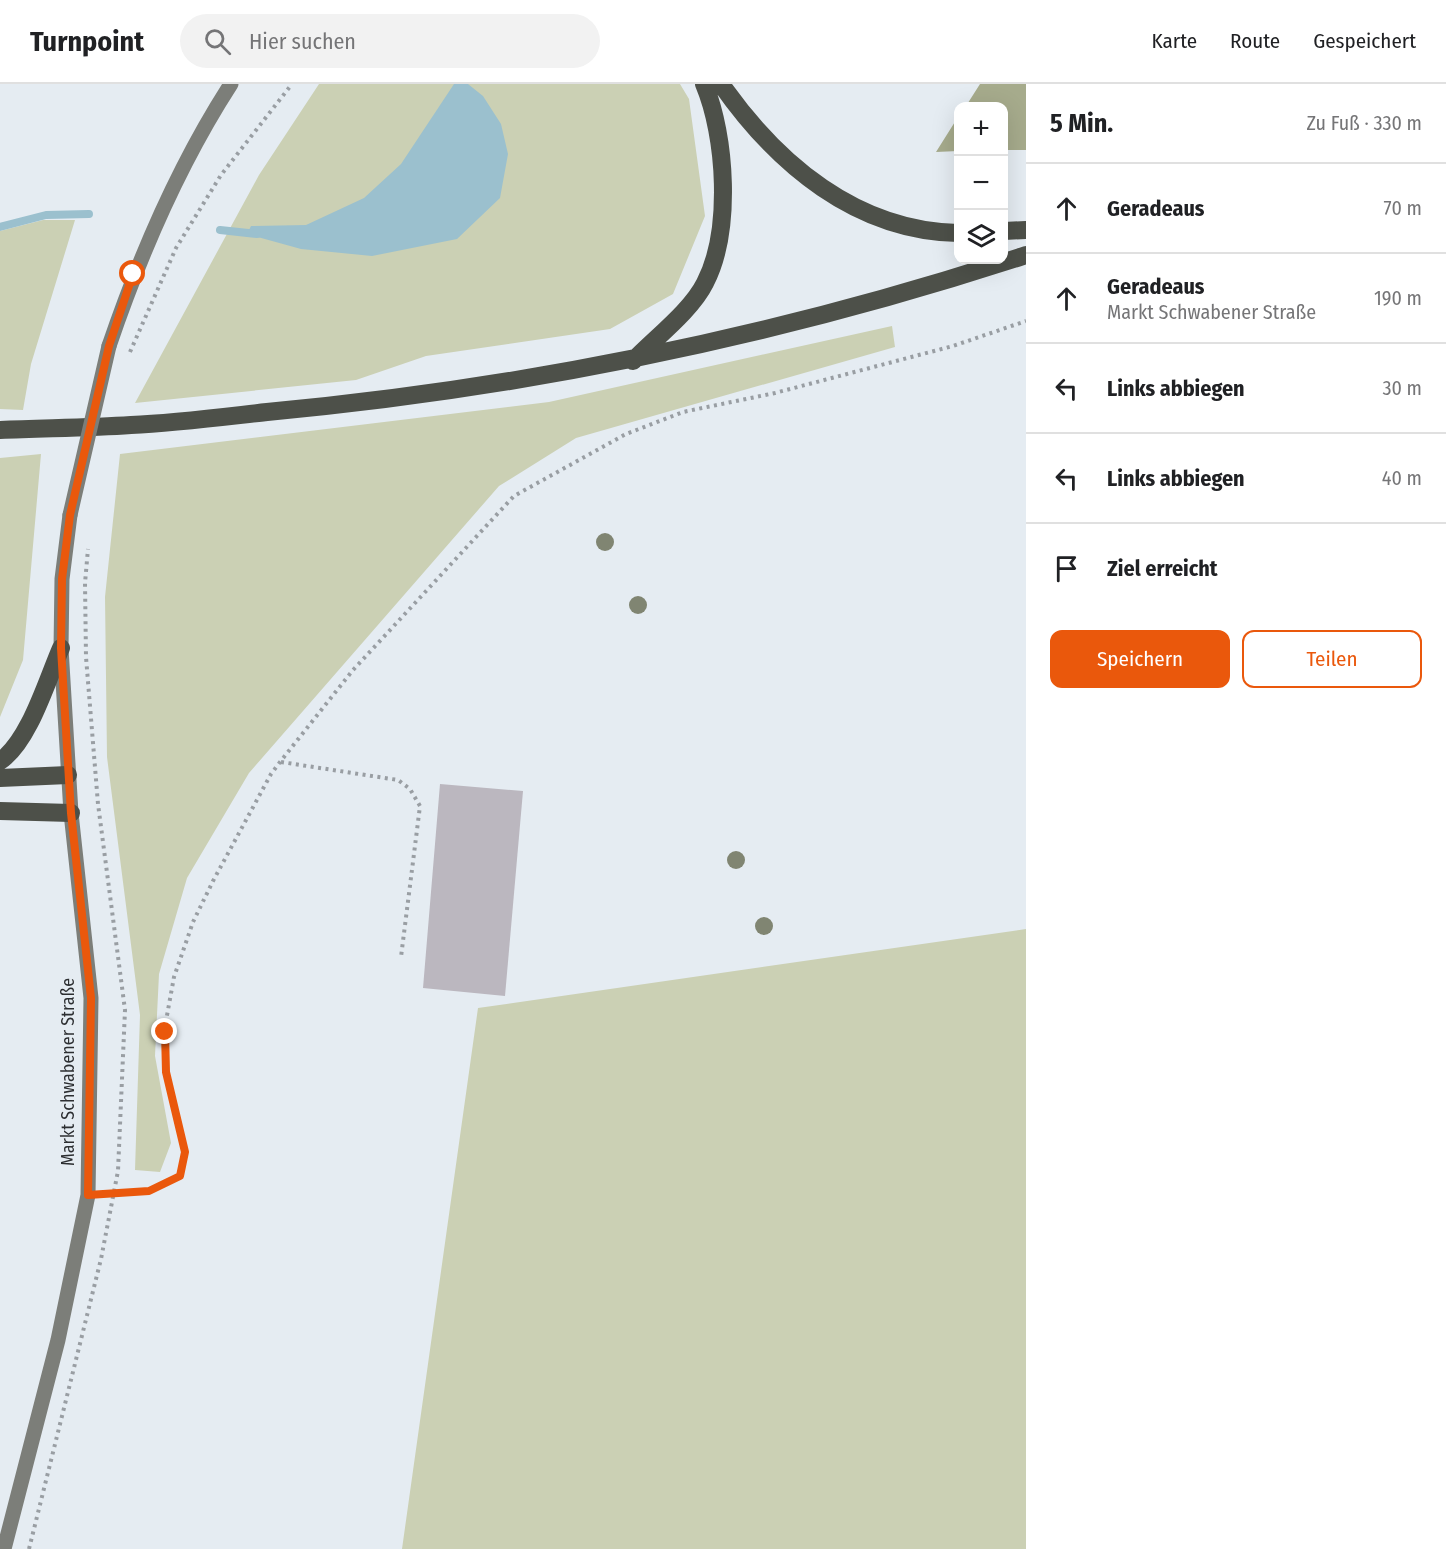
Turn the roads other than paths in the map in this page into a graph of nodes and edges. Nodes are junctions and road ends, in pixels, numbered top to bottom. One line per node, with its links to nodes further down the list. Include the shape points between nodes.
1 (231, 84): 10 (main road, Markt Schwabener Straße, bridge, via 189,154 153,231 133,274 109,346 70,515 62,579)
2 (704, 84): 8 (highway, via 711,101 722,168 723,201 714,260 705,284 689,306)
3 (721, 84): 6 (highway, via 777,153 833,196 901,225)
4 (1026, 230): 5 (highway)
5 (1008, 231)
6 (954, 232)
7 (1026, 255): 8 (highway, via 835,314)
8 (633, 361): 9 (highway, via 383,401 132,425)
9 (0, 429)
10 (61, 648): 11 (highway, via 28,723 8,756); 12 (main road, Markt Schwabener Straße)
11 (0, 761)
12 (68, 775): 13 (highway); 15 (main road, Markt Schwabener Straße)
13 (0, 778)
14 (0, 811): 15 (highway)
15 (71, 813): 16 (main road, Markt Schwabener Straße, via 91,998 88,1195 58,1340)
16 (4, 1549)

